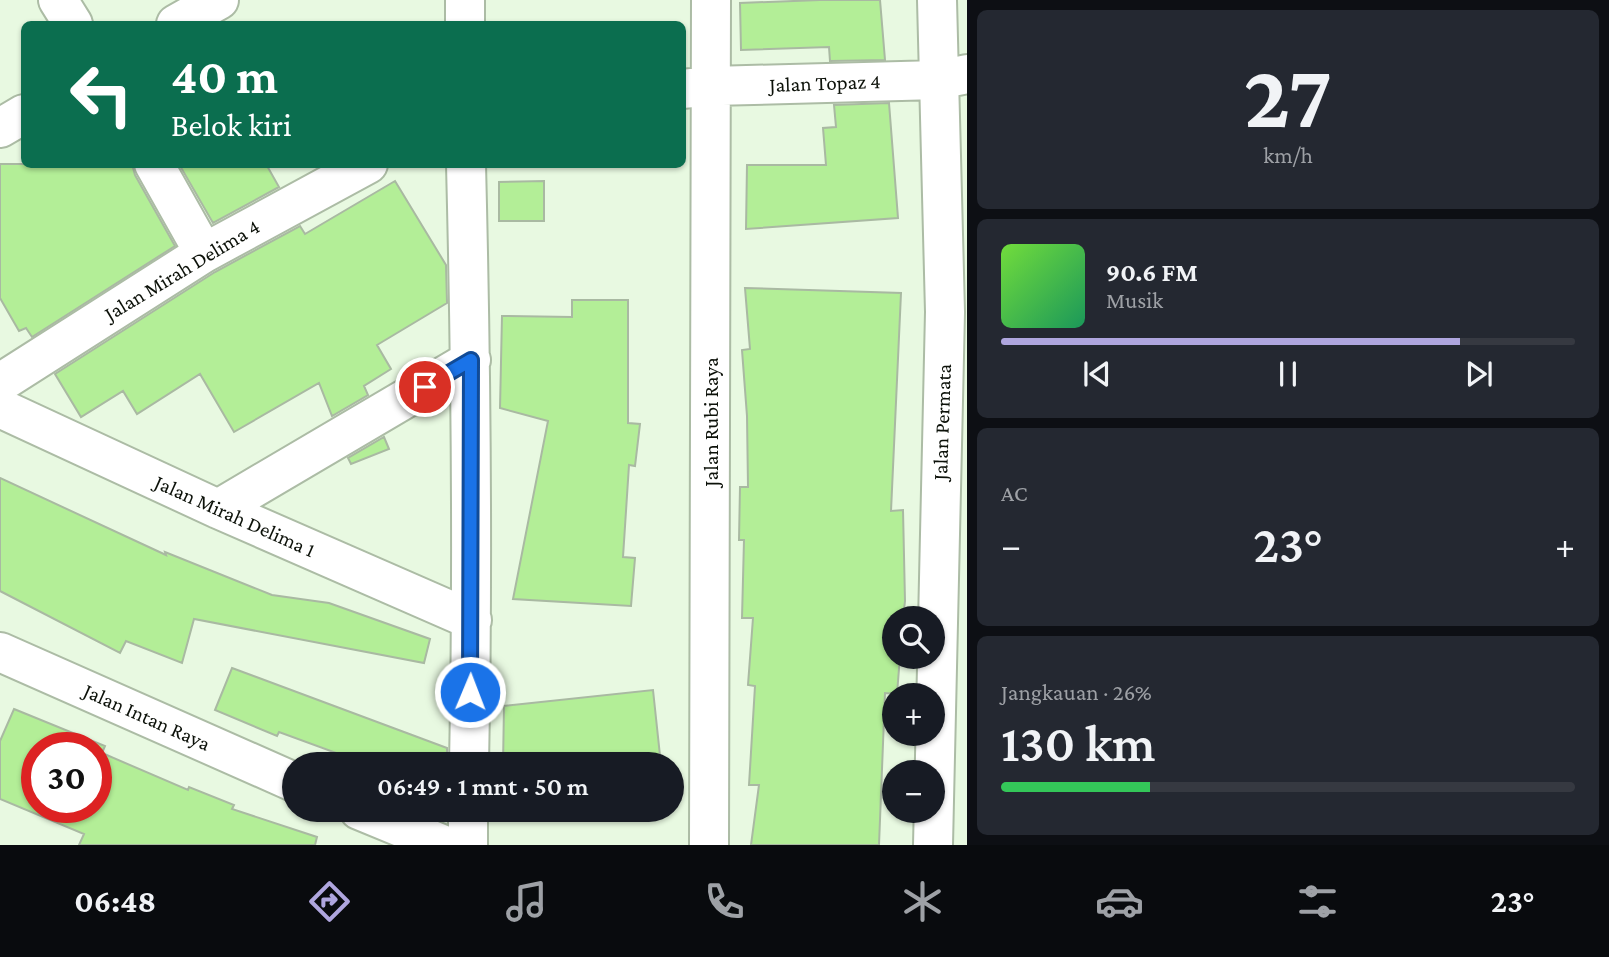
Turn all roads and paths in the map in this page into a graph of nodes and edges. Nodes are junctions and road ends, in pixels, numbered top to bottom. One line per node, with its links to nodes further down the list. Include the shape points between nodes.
1 (58, 0): 6 (street)
2 (219, 0): 7 (street)
3 (465, 0): 8 (street)
4 (711, 0): 10 (street, Jalan Rubi Raya)
5 (937, 0): 9 (street, Jalan Permata)
6 (71, 21)
7 (181, 21)
8 (465, 21)
9 (953, 77): 10 (street, Jalan Topaz 4); 17 (street, Jalan Permata)
10 (697, 88): 32 (street, Jalan Rubi Raya)
11 (21, 116): 12 (street)
12 (0, 128)
13 (156, 168): 16 (street)
14 (361, 168): 16 (street, Jalan Mirah Delima 4)
15 (467, 168): 18 (street)
16 (204, 253): 19 (street, Jalan Mirah Delima 4)
17 (956, 308): 22 (street, Jalan Permata)
18 (471, 360): 21 (street); 23 (street)
19 (0, 383)
20 (0, 408): 21 (street, Jalan Mirah Delima 1)
21 (218, 509): 23 (street, Jalan Mirah Delima 1)
22 (953, 529): 25 (street, Jalan Permata)
23 (472, 620): 26 (street)
24 (0, 652): 27 (street, Jalan Intan Raya)
25 (952, 748): 33 (street, Jalan Permata)
26 (469, 752)
27 (282, 777)
28 (388, 822): 30 (street)
29 (468, 822): 31 (street)
30 (444, 845)
31 (468, 845)
32 (709, 845)
33 (933, 845)

